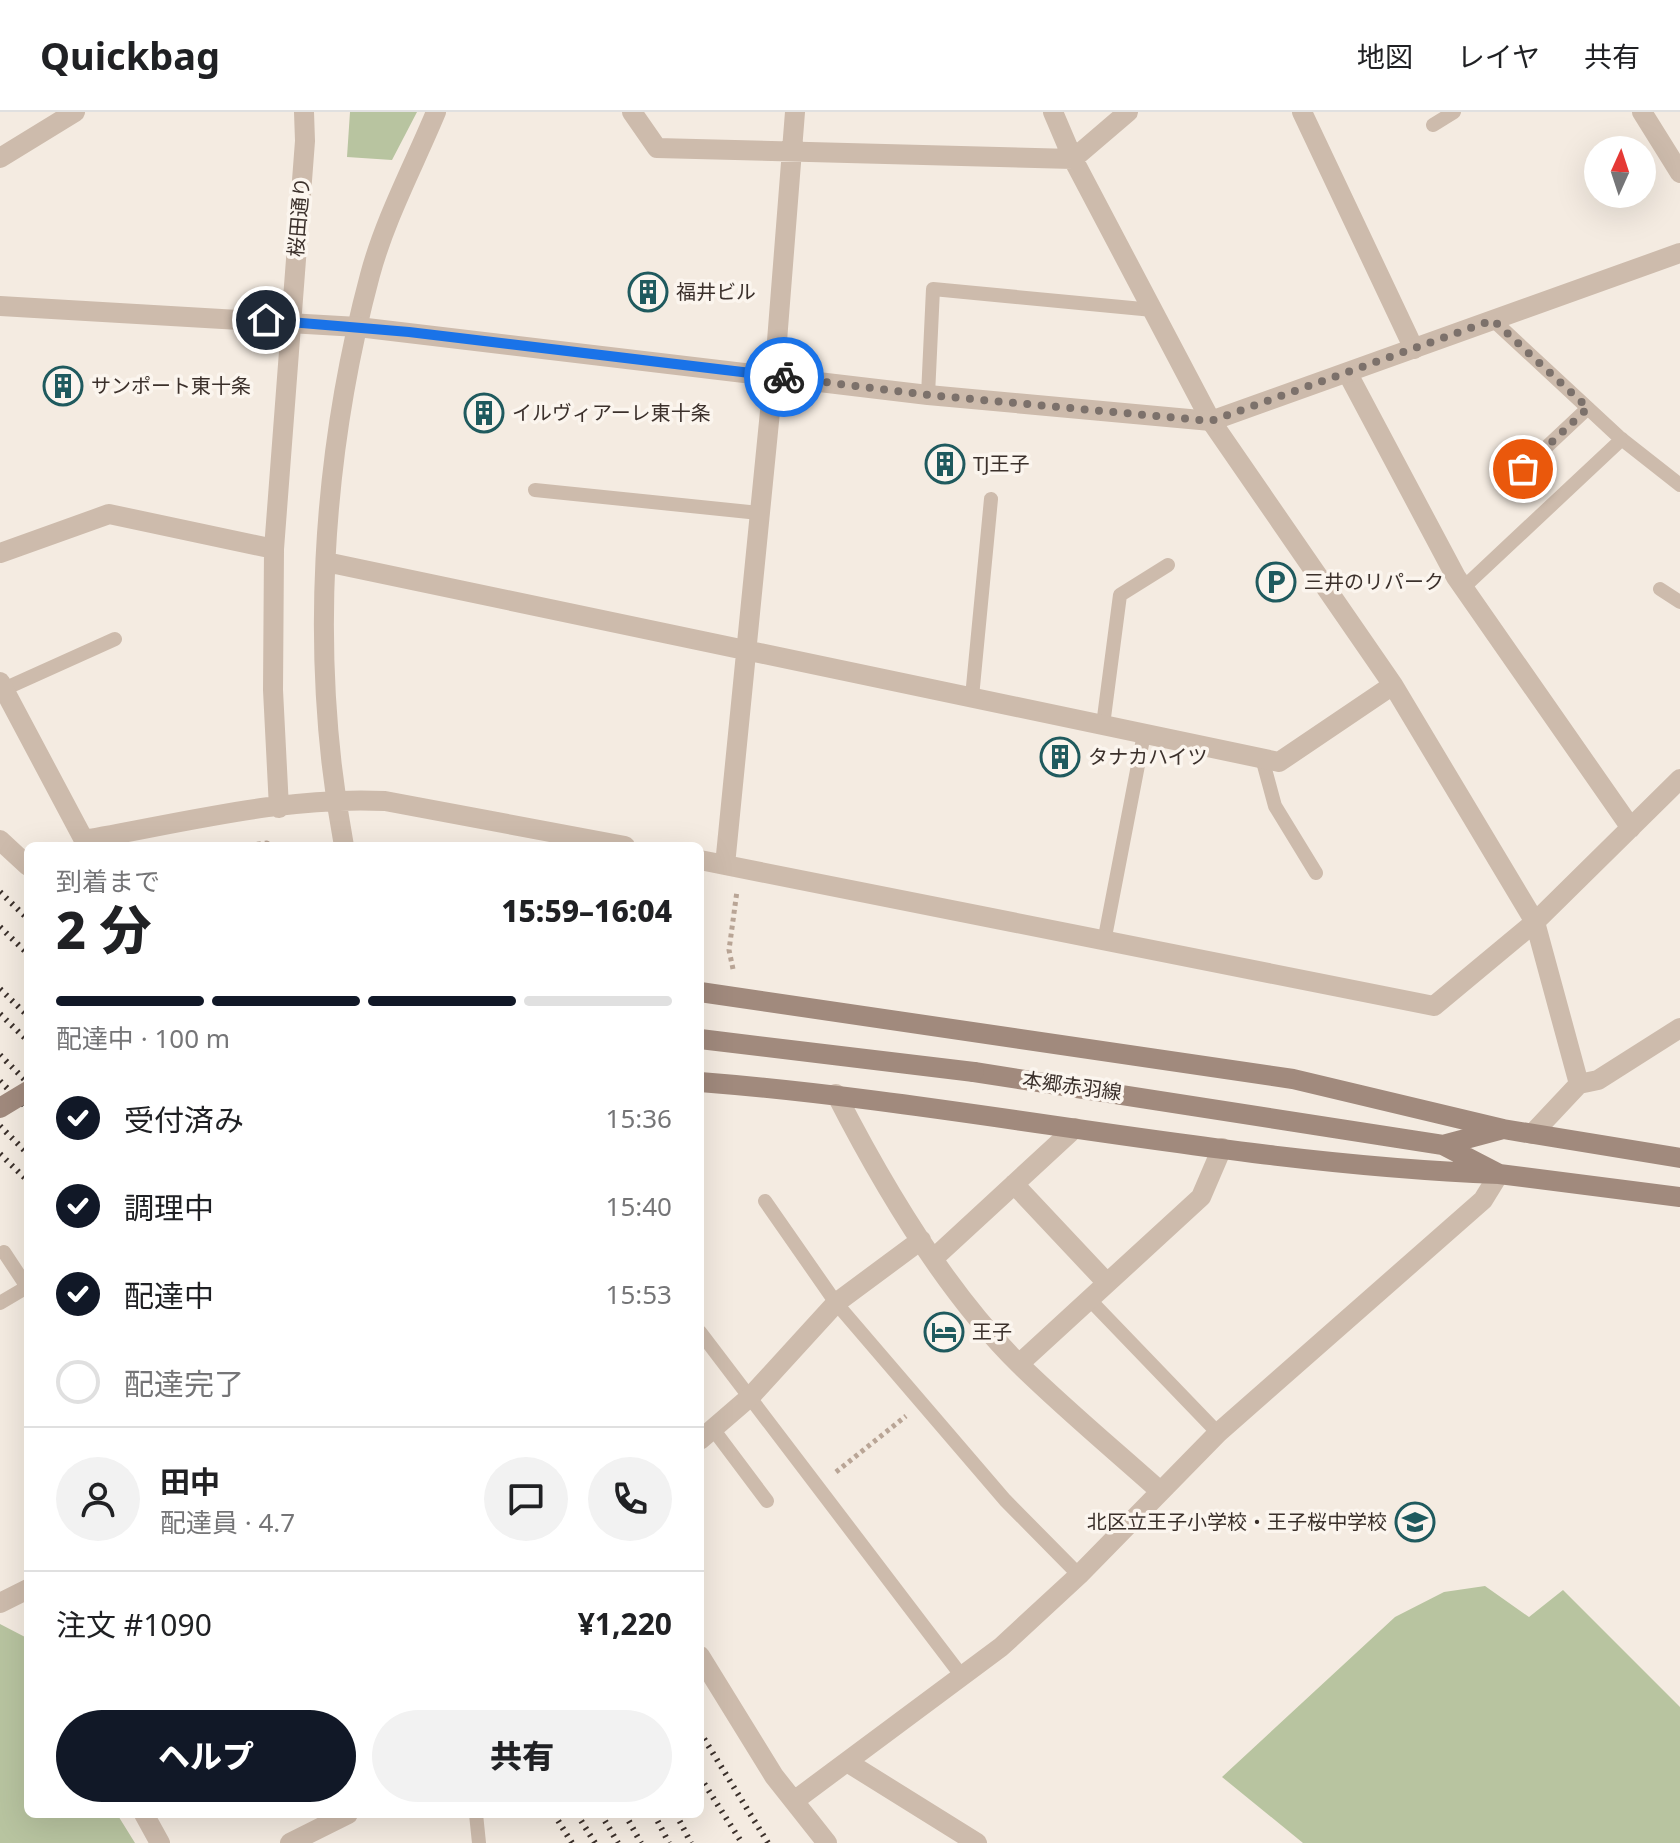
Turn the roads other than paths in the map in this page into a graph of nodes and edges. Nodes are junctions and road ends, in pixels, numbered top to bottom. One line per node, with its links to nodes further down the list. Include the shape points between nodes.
1 (75, 112): 13 (street)
2 (304, 112): 20 (street, 桜田通り)
3 (436, 112): 21 (street, via 379,249)
4 (632, 112): 12 (street, via 657,148)
5 (795, 112): 12 (street)
6 (1053, 112): 14 (street)
7 (1128, 112): 14 (street)
8 (1302, 112): 22 (street)
9 (1454, 112): 11 (lane)
10 (1642, 112): 15 (street)
11 (1433, 125)
12 (793, 154): 14 (street); 24 (street)
13 (0, 158)
14 (1073, 159): 18 (street)
15 (1678, 165)
16 (1680, 253): 19 (street)
17 (0, 306): 20 (street)
18 (1153, 310): 25 (lane, via 933,289); 27 (street)
19 (1493, 320): 22 (street); 26 (lane)
20 (291, 321): 21 (street); 34 (street, 桜田通り)
21 (358, 327): 24 (street); 36 (street, via 338,429)
22 (1414, 349): 23 (street)
23 (1348, 374): 27 (street); 38 (street)
24 (773, 376): 25 (street); 33 (street)
25 (928, 395): 27 (street)
26 (1588, 408): 28 (lane); 29 (lane)
27 (1211, 421): 43 (street)
28 (1622, 439): 30 (lane); 38 (lane)
29 (1523, 469)
30 (1680, 485)
31 (535, 490): 33 (lane)
32 (991, 499): 45 (lane)
33 (759, 513): 42 (street)
34 (274, 549): 35 (street, via 109,514); 51 (street, 桜田通り)
35 (0, 553)
36 (326, 562): 42 (street); 50 (street, via 329,764)
37 (1168, 565): 46 (lane, via 1120,595)
38 (1463, 588): 52 (street)
39 (1660, 589): 40 (lane)
40 (1680, 602)
41 (115, 639): 44 (lane)
42 (747, 648): 45 (street); 60 (street)
43 (1393, 685): 48 (street, via 1279,762); 62 (street)
44 (2, 686): 54 (street)
45 (972, 697): 46 (street)
46 (1103, 725): 47 (street)
47 (1144, 734): 48 (street); 63 (lane)
48 (1262, 758): 61 (lane, via 1275,806)
49 (1680, 779): 52 (street)
50 (337, 802): 51 (street); 56 (street); 57 (street, via 385,801)
51 (279, 808): 55 (street)
52 (1631, 828): 62 (street)
53 (0, 840): 59 (street)
54 (84, 842)
55 (91, 842)
56 (343, 842)
57 (604, 842)
58 (704, 861): 60 (street)
59 (24, 862)
60 (725, 865): 63 (street)
61 (1316, 873)
62 (1535, 922): 63 (street, via 1434,1006); 68 (street)
63 (1104, 942)
64 (704, 993): 73 (main road, via 1293,1079)
65 (1680, 1028): 68 (street, via 1598,1080)
66 (704, 1039): 75 (main road, 本郷赤羽線, bridge, via 974,1072)
67 (704, 1082): 70 (main road)
68 (1579, 1084): 74 (street)
69 (24, 1093): 71 (main road, bridge)
70 (836, 1094): 72 (main road); 82 (street)
71 (0, 1108)
72 (1075, 1128): 76 (main road); 79 (street)
73 (1503, 1129): 74 (main road, 本郷赤羽線); 75 (main road, 本郷赤羽線)
74 (1532, 1134): 77 (main road, 本郷赤羽線)
75 (1443, 1145): 78 (main road, 本郷赤羽線)
76 (1222, 1148): 78 (main road); 86 (street, via 1201,1197)
77 (1680, 1158)
78 (1499, 1174): 80 (main road, 本郷赤羽線); 94 (street, via 1483,1200)
79 (1014, 1184): 84 (street); 86 (street)
80 (1680, 1197)
81 (765, 1201): 90 (lane)
82 (921, 1240): 84 (street); 90 (street)
83 (4, 1252): 85 (lane)
84 (933, 1259): 92 (street)
85 (24, 1282)
86 (1107, 1283): 88 (street)
87 (24, 1289): 89 (lane)
88 (1089, 1299): 92 (street); 94 (lane)
89 (0, 1303)
90 (836, 1303): 93 (street); 98 (lane, via 1005,1500)
91 (704, 1337): 93 (lane)
92 (1019, 1364): 96 (street)
93 (751, 1396): 95 (street); 102 (lane)
94 (1218, 1433): 96 (street)
95 (707, 1435): 97 (lane)
96 (1160, 1491): 98 (street)
97 (767, 1501)
98 (1079, 1575): 102 (street, via 1001,1647)
99 (24, 1591): 100 (street)
100 (0, 1603)
101 (704, 1662): 104 (street)
102 (961, 1675): 103 (street)
103 (847, 1762): 104 (street); 112 (street)
104 (794, 1801): 111 (street)
105 (146, 1818): 108 (street)
106 (340, 1818): 109 (street)
107 (476, 1818): 110 (lane)
108 (160, 1843)
109 (290, 1843)
110 (479, 1843)
111 (827, 1843)
112 (977, 1843)

